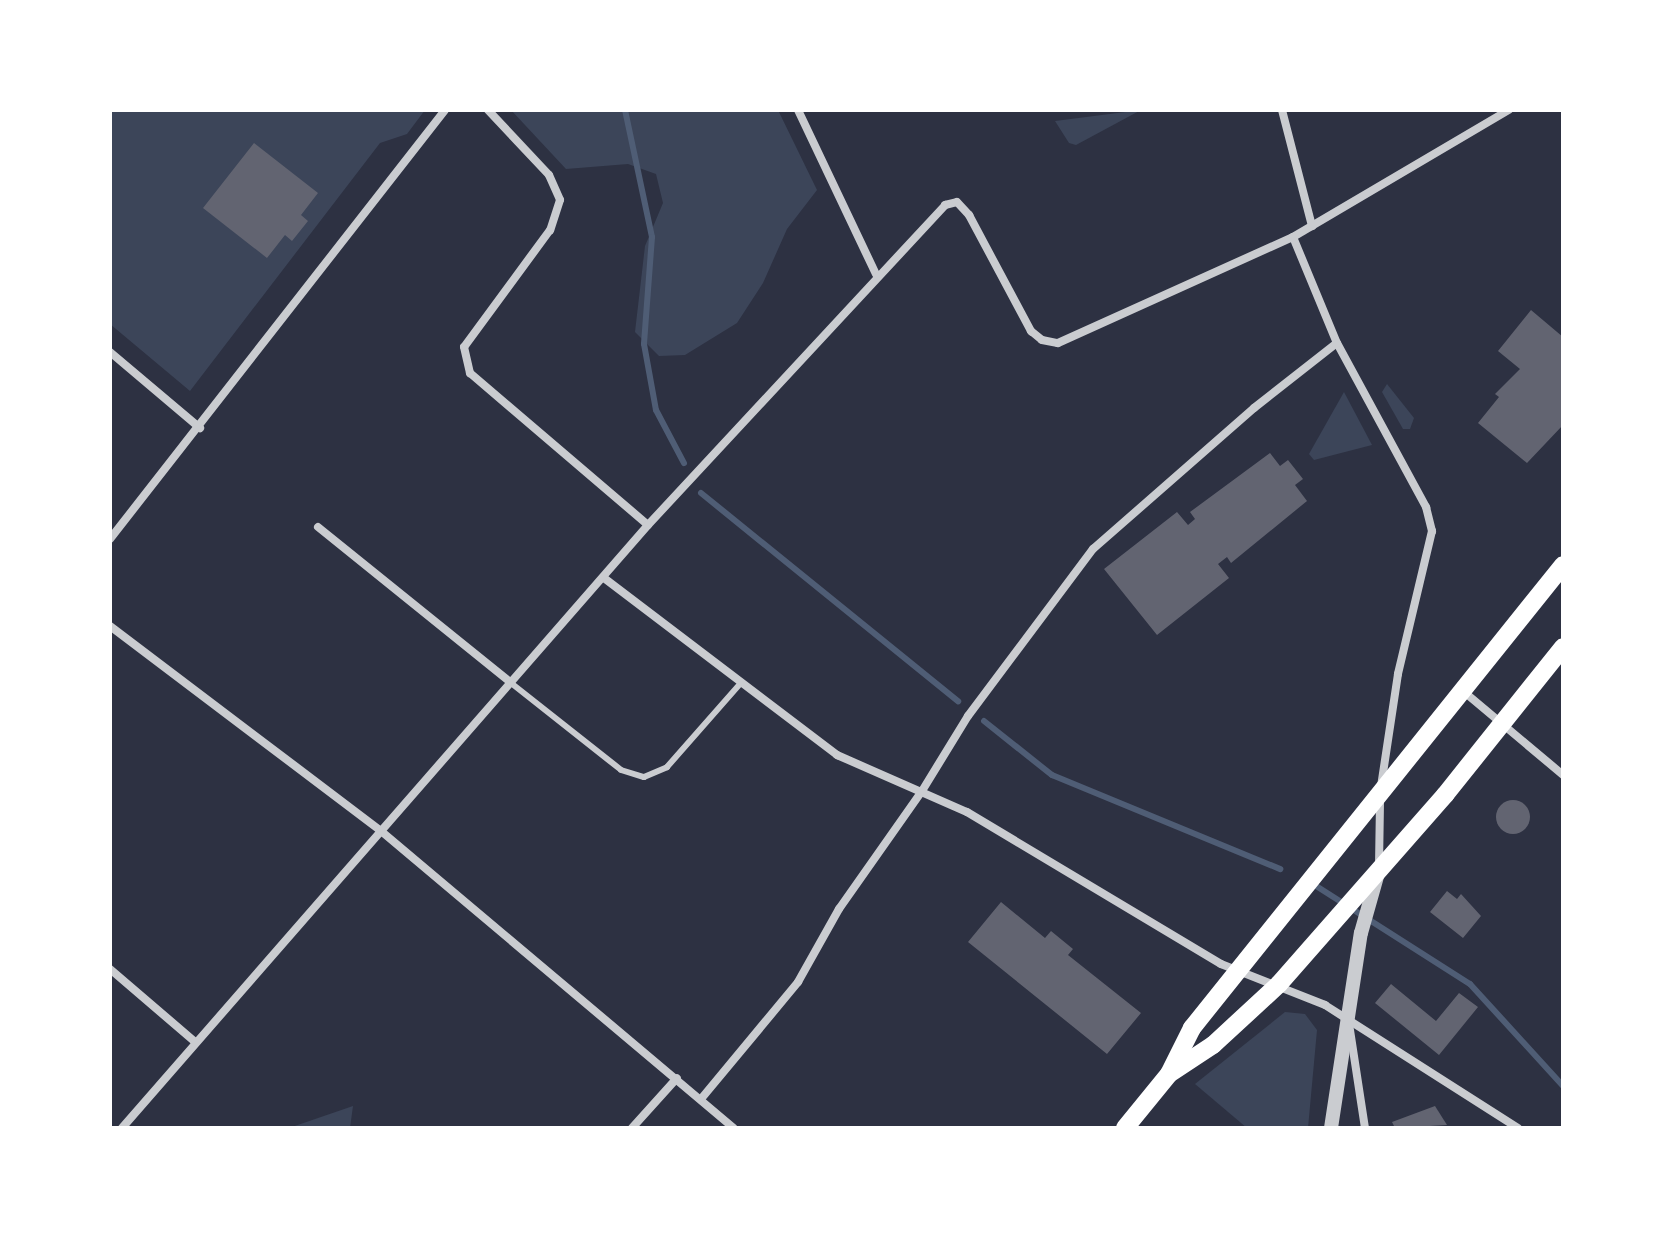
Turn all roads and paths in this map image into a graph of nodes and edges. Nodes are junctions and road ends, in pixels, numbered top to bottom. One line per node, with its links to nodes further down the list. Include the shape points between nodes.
1 (445, 110): 11 (street)
2 (488, 110): 12 (street, via 549,175 560,200 550,230 464,347 470,373)
3 (798, 110): 8 (street)
4 (1282, 110): 6 (street)
5 (1509, 110): 6 (street)
6 (1312, 226): 7 (street)
7 (1293, 237): 8 (street, via 1066,341 1050,343 1031,331 957,202 941,208); 9 (street)
8 (876, 274): 12 (street)
9 (1337, 343): 24 (street, via 1093,549 968,716); 25 (street, via 1426,507 1432,531 1398,674)
10 (110, 352): 11 (street)
11 (200, 428): 14 (street)
12 (648, 525): 16 (street)
13 (318, 527): 19 (street)
14 (110, 539)
15 (1563, 565): 21 (main road)
16 (604, 578): 19 (street); 20 (street)
17 (110, 626): 26 (street)
18 (1563, 647): 22 (main road)
19 (511, 683): 20 (lane, via 621,770 644,777 667,767); 26 (street)
20 (740, 684): 24 (street, via 837,755)
21 (1462, 691): 22 (street); 25 (main road)
22 (1501, 724): 23 (street); 27 (main road)
23 (1563, 775)
24 (922, 791): 29 (street); 35 (street, via 847,897 798,982)
25 (1380, 796): 27 (street); 29 (main road)
26 (381, 831): 32 (street); 34 (street)
27 (1379, 868): 30 (main road); 31 (street, via 1361,933)
28 (110, 969): 32 (street)
29 (1237, 971): 30 (street); 33 (main road, via 1192,1028)
30 (1279, 984): 31 (street); 33 (main road, via 1213,1045)
31 (1347, 1020): 40 (street); 41 (street, via 1360,1073); 42 (street)
32 (194, 1041): 36 (street)
33 (1169, 1074): 39 (main road)
34 (677, 1078): 35 (street); 37 (street)
35 (701, 1099): 38 (street)
36 (122, 1128)
37 (632, 1128)
38 (734, 1128)
39 (1125, 1128)
40 (1331, 1128)
41 (1365, 1128)
42 (1518, 1128)

